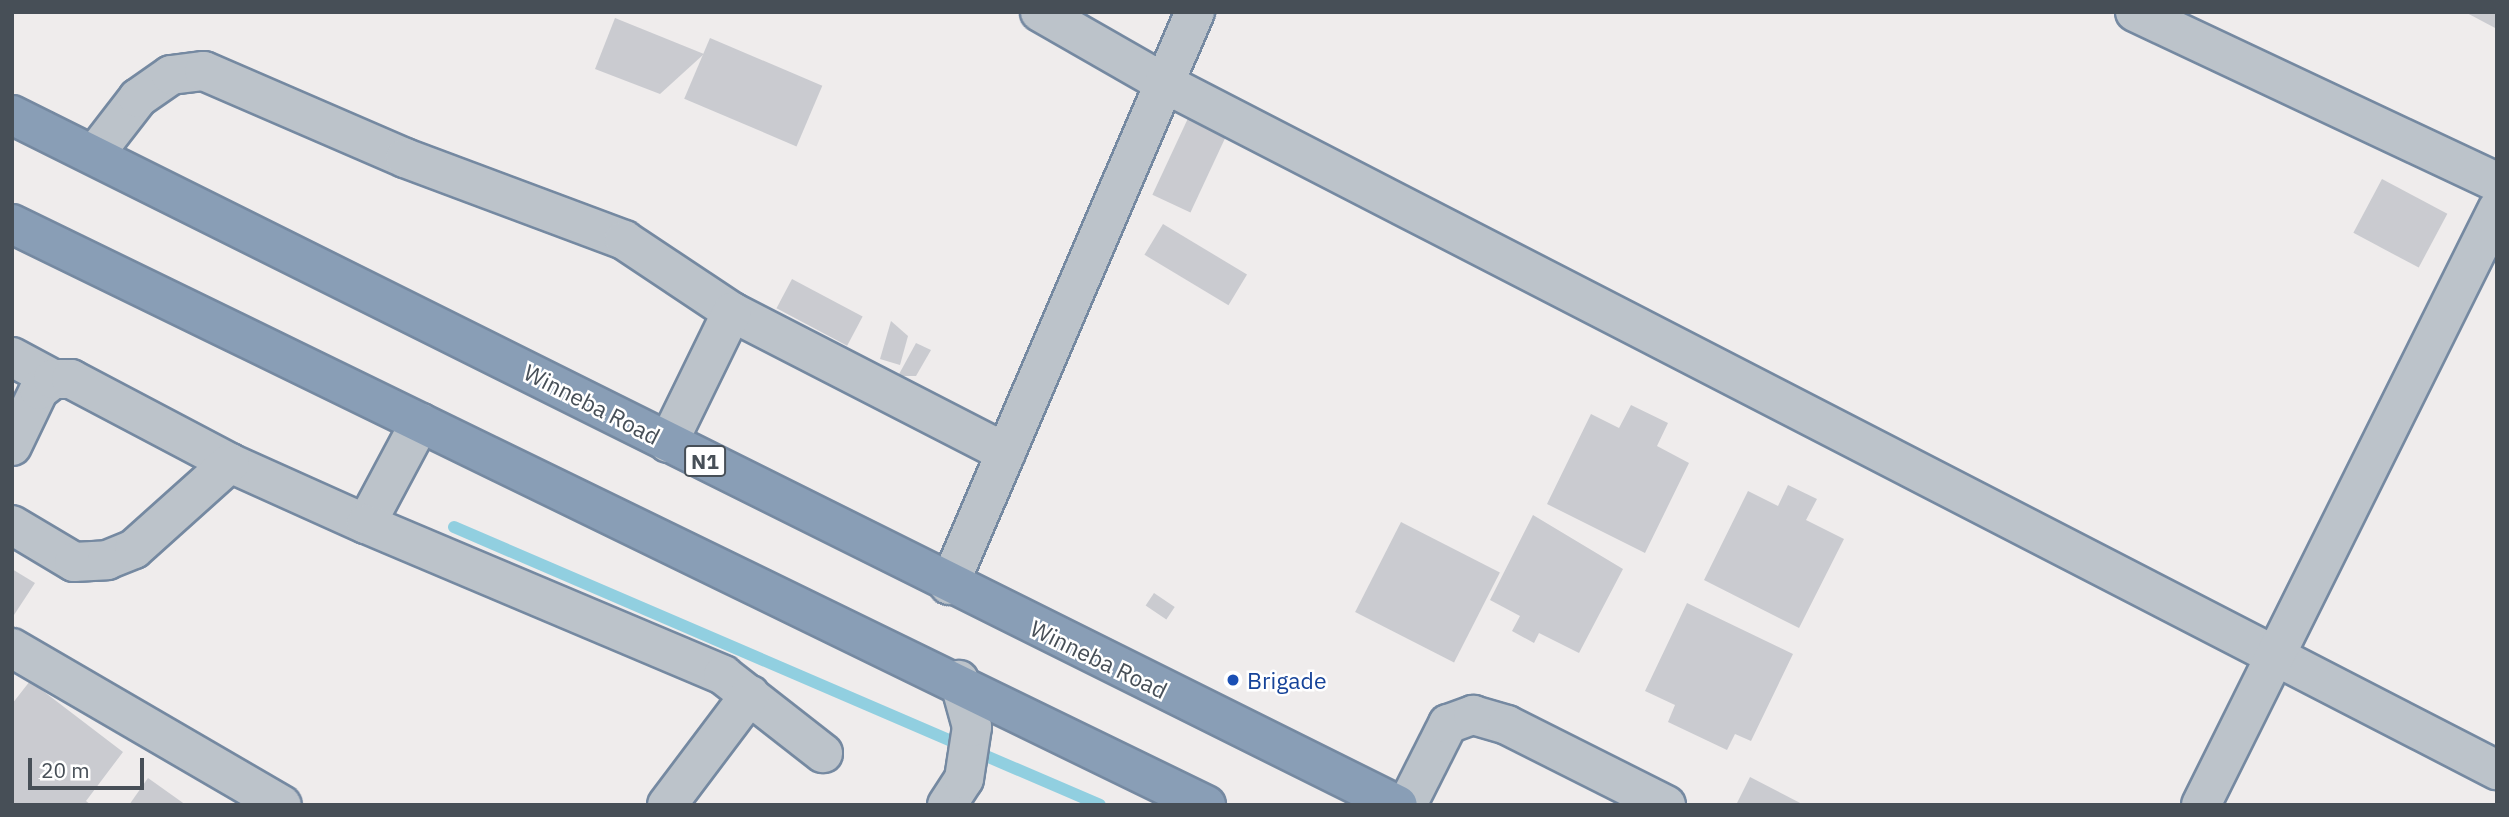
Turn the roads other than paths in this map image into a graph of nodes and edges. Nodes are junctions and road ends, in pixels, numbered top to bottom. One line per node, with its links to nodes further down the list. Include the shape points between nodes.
1 (1040, 12): 4 (street)
2 (1195, 12): 4 (street)
3 (2135, 12): 7 (street)
4 (1164, 83): 16 (street); 22 (street)
5 (12, 115): 6 (highway, Winneba Road / N1)
6 (94, 155): 10 (street, via 138,98 172,75 204,71 405,158 624,240); 14 (highway, Winneba Road / N1)
7 (2497, 182)
8 (2497, 210): 22 (street)
9 (12, 224): 13 (highway)
10 (732, 312): 14 (street); 16 (street)
11 (12, 357): 12 (street)
12 (53, 379): 15 (street, via 39,390); 17 (street, via 71,379)
13 (420, 423): 18 (street); 23 (highway)
14 (668, 443): 20 (highway, Winneba Road / N1)
15 (12, 446)
16 (1006, 453): 20 (street)
17 (230, 463): 18 (street); 19 (street, via 134,549 107,560 74,562)
18 (366, 524): 24 (street, via 699,664)
19 (12, 525)
20 (949, 585): 31 (highway, Winneba Road / N1)
21 (12, 649): 27 (street)
22 (2274, 651): 26 (street); 34 (street)
23 (959, 680): 29 (street, via 972,727 964,779); 30 (highway)
24 (750, 695): 25 (street); 28 (street)
25 (823, 753)
26 (2497, 769)
27 (282, 805)
28 (667, 805)
29 (947, 805)
30 (1206, 805)
31 (1398, 805)
32 (1407, 805): 33 (street, via 1448,724 1473,715 1507,725)
33 (1666, 805)
34 (2201, 805)

